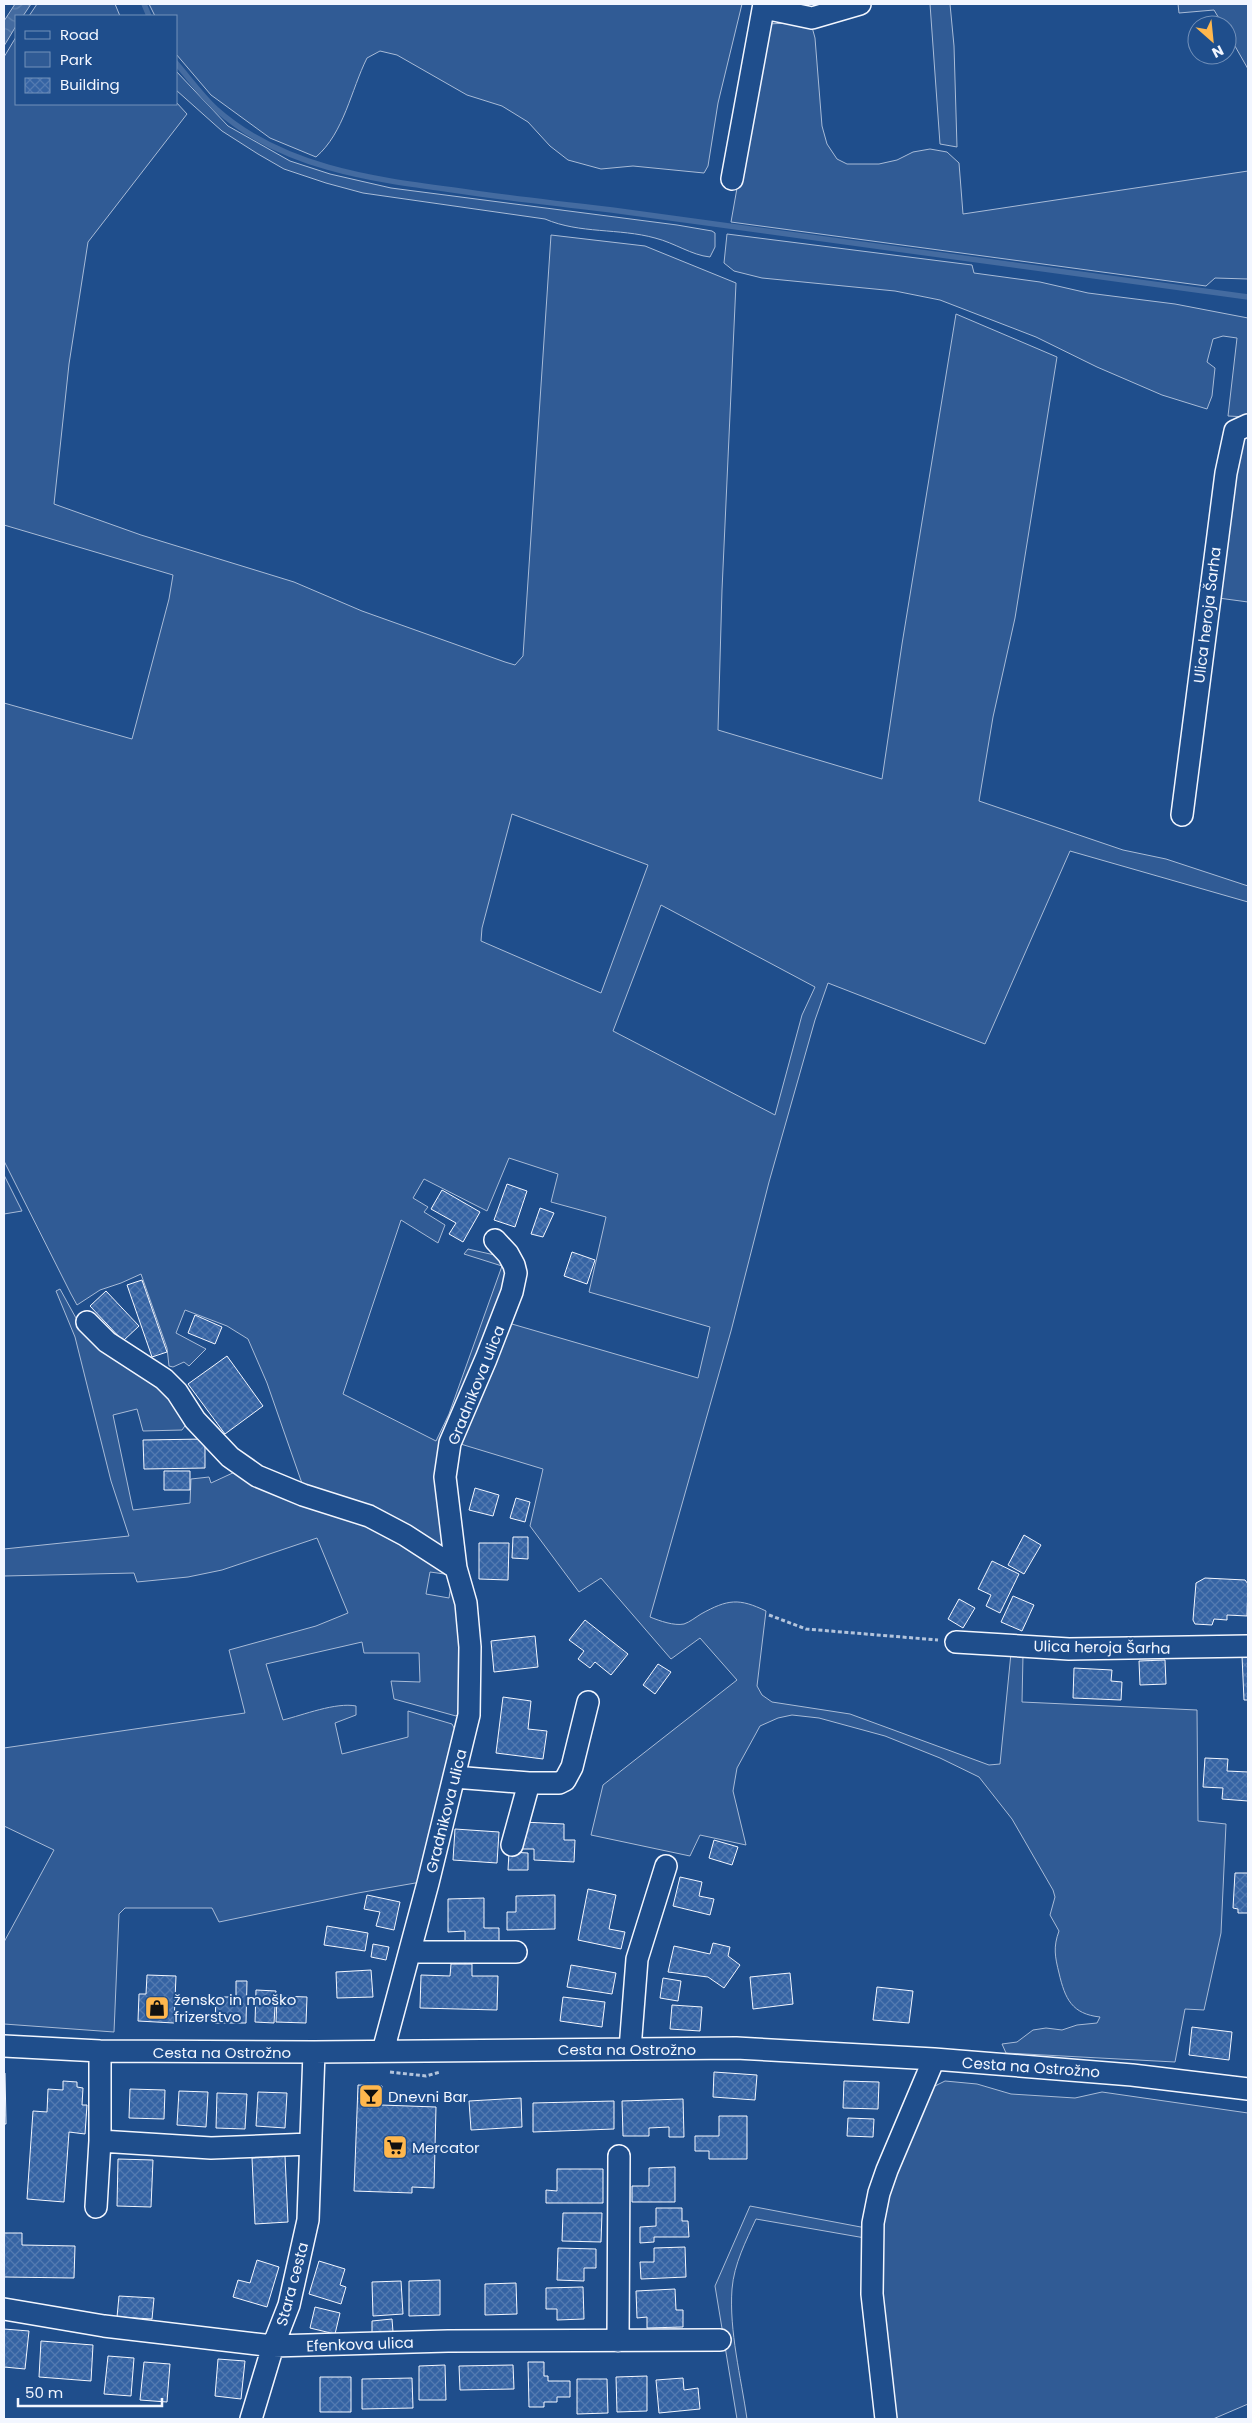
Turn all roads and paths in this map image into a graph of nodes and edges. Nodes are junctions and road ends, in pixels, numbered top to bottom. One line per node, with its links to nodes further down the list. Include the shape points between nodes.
1 (860, 4): 2 (street, via 812,18)
2 (764, 6): 3 (street)
3 (732, 178)
4 (1248, 425): 5 (street, Ulica heroja Šarha, via 1235,431 1226,473)
5 (1182, 814)
6 (495, 1240): 8 (street, Gradnikova ulica, via 508,1254 516,1273 504,1316 450,1443 445,1477)
7 (87, 1322): 8 (street, via 107,1342 164,1379 177,1392 195,1420 230,1456 257,1476 369,1516)
8 (456, 1568): 13 (street, Gradnikova ulica, via 466,1603 471,1688 469,1715)
9 (769, 1616): 10 (path, via 806,1629)
10 (956, 1642): 11 (street, Ulica heroja Šarha, via 1069,1649)
11 (1248, 1646)
12 (588, 1702): 14 (street, via 570,1774 559,1782)
13 (454, 1777): 14 (street); 17 (street, Gradnikova ulica)
14 (530, 1783): 15 (street)
15 (512, 1845)
16 (666, 1866): 20 (street, via 637,1958)
17 (410, 1952): 18 (street); 21 (street, Gradnikova ulica)
18 (516, 1952)
19 (4, 2046): 22 (street, Cesta na Ostrožno)
20 (630, 2048): 21 (street, Cesta na Ostrožno); 24 (street, Cesta na Ostrožno, via 736,2048)
21 (383, 2050): 23 (street, Cesta na Ostrožno)
22 (100, 2051): 23 (street, Cesta na Ostrožno); 28 (street)
23 (314, 2052): 29 (street, Stara cesta)
24 (934, 2059): 27 (street, Cesta na Ostrožno); 37 (street, via 887,2170 873,2223 872,2294)
25 (443, 2071): 26 (path, via 426,2076)
26 (388, 2072)
27 (1248, 2088)
28 (100, 2141): 29 (street, via 211,2148); 31 (street)
29 (310, 2144): 35 (street, Stara cesta, via 308,2220 289,2305)
30 (619, 2156): 34 (street)
31 (96, 2207)
32 (4, 2309): 35 (street, Efenkova ulica, via 104,2326)
33 (720, 2340): 34 (street, Efenkova ulica)
34 (618, 2341): 35 (street, Efenkova ulica)
35 (273, 2346): 36 (street, Stara cesta)
36 (251, 2419)
37 (886, 2419)

